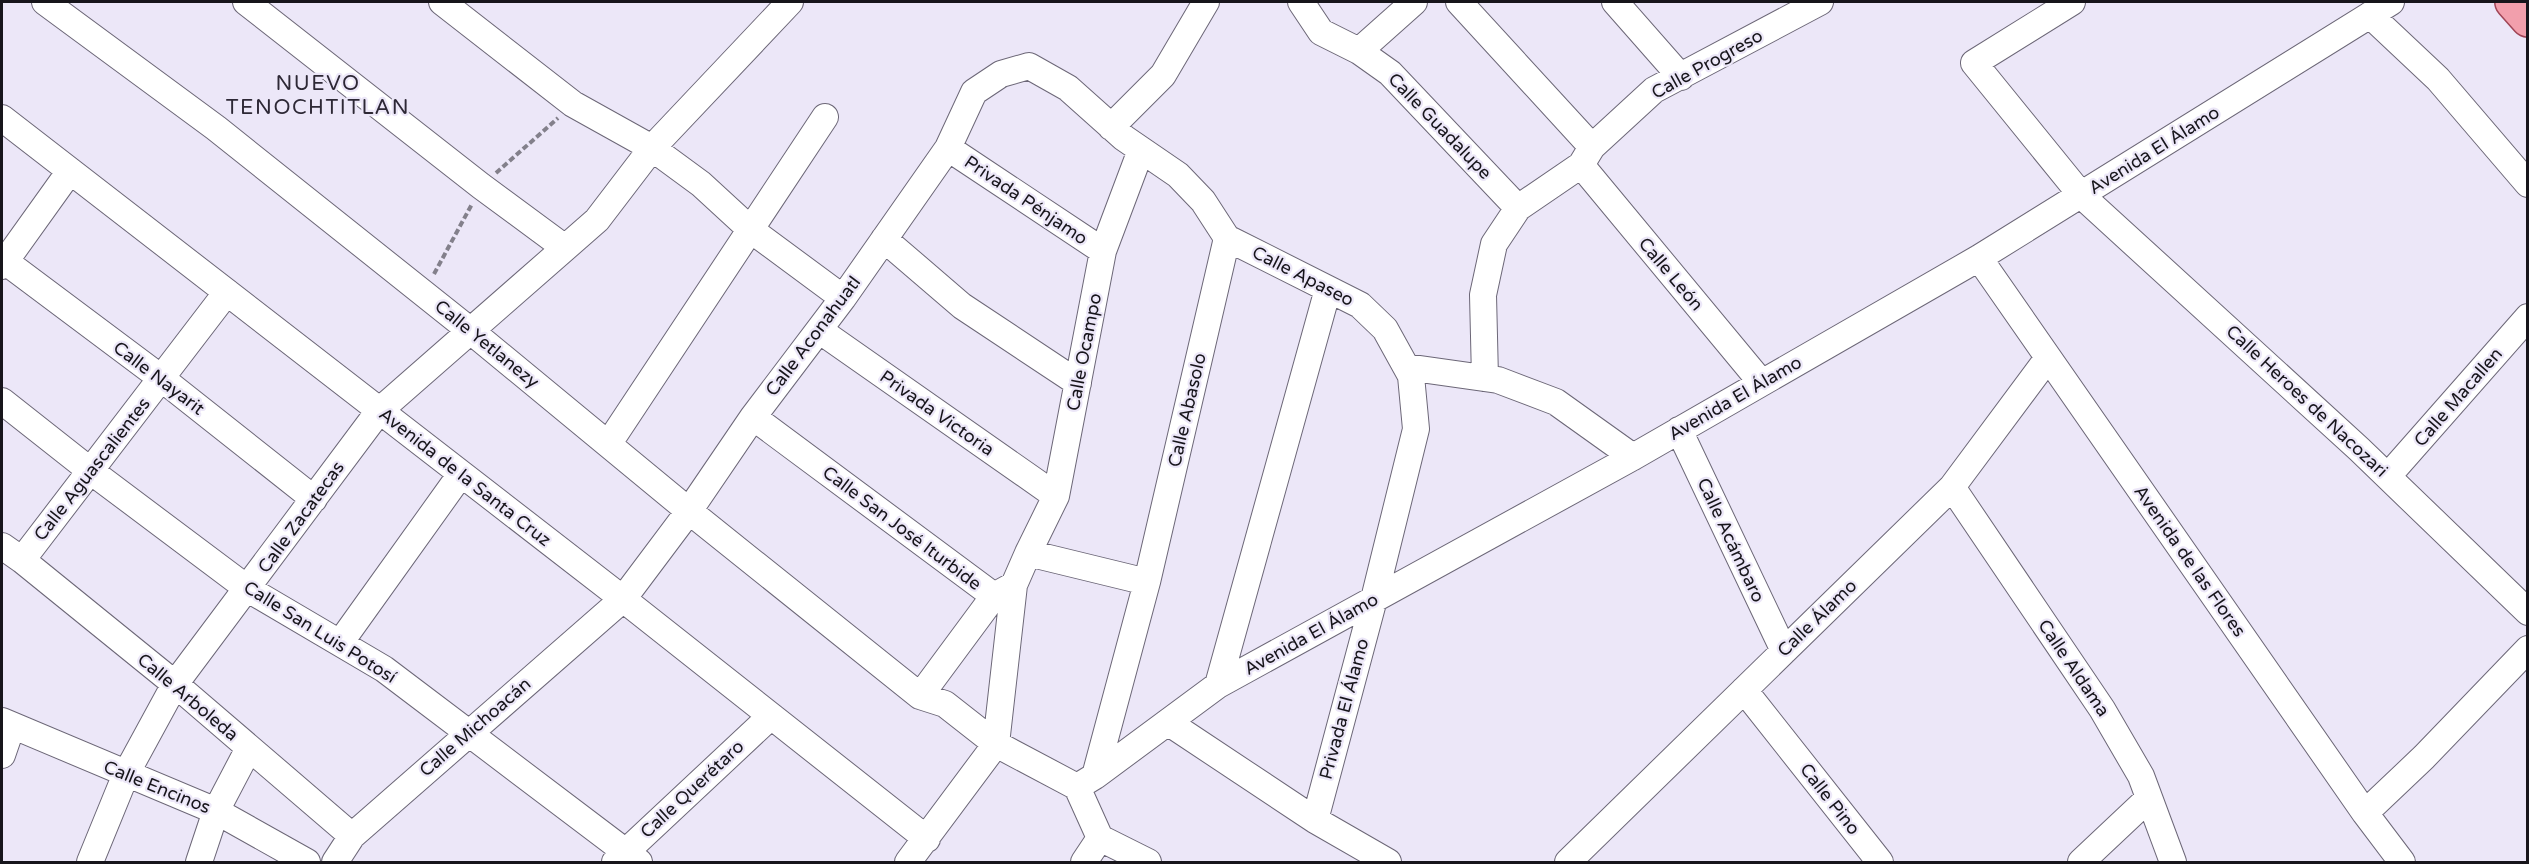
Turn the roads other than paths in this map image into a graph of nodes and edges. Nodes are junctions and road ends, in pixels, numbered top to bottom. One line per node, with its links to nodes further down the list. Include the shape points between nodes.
1 (45, 2): 41 (street, Calle Yetlanezy, via 216,128)
2 (246, 2): 32 (street)
3 (442, 2): 21 (street, via 573,104)
4 (790, 2): 21 (street, Calle Zacatecas)
5 (1206, 2): 20 (street, via 1163,75)
6 (1301, 2): 16 (street, Calle Guadalupe, via 1321,32)
7 (1414, 2): 16 (street)
8 (1460, 2): 24 (street, Calle León)
9 (1615, 2): 17 (street)
10 (1820, 2): 14 (street, Calle Progreso)
11 (2072, 2): 27 (street, Calle Heroes de Nacozari, via 1974,63)
12 (2512, 2): 15 (main road)
13 (2380, 8): 26 (street); 27 (street, Avenida El Álamo)
14 (1784, 10): 17 (street, Calle Progreso)
15 (2528, 20)
16 (1359, 51): 28 (street, Calle Guadalupe, via 1390,73)
17 (1681, 77): 24 (street, Calle Progreso, via 1654,90)
18 (825, 117): 29 (street)
19 (2, 118): 25 (street, Avenida de la Santa Cruz)
20 (1111, 127): 22 (street, Calle Aconahuatl, via 1068,88 1029,66 1000,74 974,92); 23 (street)
21 (652, 148): 29 (street); 32 (street, Calle Zacatecas, via 597,220)
22 (948, 148): 31 (street, Calle Aconahuatl); 33 (street, Privada Pénjamo)
23 (1141, 150): 30 (street, via 1191,188); 33 (street, Calle Ocampo)
24 (1587, 156): 28 (street); 46 (street, Calle León)
25 (70, 171): 35 (street); 37 (street, Avenida de la Santa Cruz)
26 (2528, 184)
27 (2082, 196): 34 (street, Avenida El Álamo); 56 (street, Calle Heroes de Nacozari)
28 (1518, 208): 45 (street, via 1494,244 1484,295)
29 (751, 230): 38 (street); 52 (street)
30 (1227, 238): 36 (street, Calle Apaseo); 63 (street, Calle Abasolo)
31 (884, 239): 38 (street, Calle Aconahuatl); 47 (street, via 962,306)
32 (565, 248): 41 (street, Calle Zacatecas)
33 (1103, 251): 47 (street, Calle Ocampo)
34 (1979, 258): 42 (street, Avenida de las Flores); 46 (street, Avenida El Álamo)
35 (2, 262): 44 (street, Calle Nayarit)
36 (1328, 289): 43 (street, Calle Apaseo, via 1360,305 1385,329); 73 (street)
37 (226, 292): 44 (street, Calle Aguascalientes); 49 (street, Avenida de la Santa Cruz)
38 (843, 298): 40 (street, Calle Aconahuatl)
39 (2528, 317): 56 (street, Calle Macallen)
40 (819, 330): 50 (street, Calle Aconahuatl); 58 (street, Privada Victoria)
41 (472, 332): 49 (street, Calle Zacatecas); 52 (street, Calle Yetlanezy)
42 (2048, 358): 57 (street, Calle Álamo); 87 (street, Avenida de las Flores)
43 (1406, 367): 45 (street); 67 (street, Calle Apaseo, via 1411,376 1416,429)
44 (161, 378): 54 (street, Calle Aguascalientes); 59 (street, Calle Nayarit)
45 (1485, 378): 53 (street, via 1556,402)
46 (1761, 382): 51 (street, Avenida El Álamo)
47 (1078, 383): 58 (street, Calle Ocampo)
48 (2, 401): 54 (street, Calle San Luis Potosí)
49 (380, 411): 55 (street, Avenida de la Santa Cruz); 59 (street, Calle Zacatecas)
50 (753, 417): 60 (street, Calle Aconahuatl); 65 (street, Calle San José Iturbide)
51 (1679, 430): 53 (street, Avenida El Álamo); 71 (street, Calle Acámbaro)
52 (609, 443): 60 (street, Calle Yetlanezy)
53 (1633, 457): 67 (street, Avenida El Álamo)
54 (92, 472): 61 (street, Calle Aguascalientes); 64 (street, Calle San Luis Potosí)
55 (461, 474): 66 (street, Avenida de la Santa Cruz); 69 (street)
56 (2388, 476): 68 (street, Calle Heroes de Nacozari)
57 (1952, 487): 71 (street, Calle Álamo); 85 (street, Calle Aldama, via 2102,709 2141,776)
58 (1056, 496): 62 (street, Calle Ocampo)
59 (315, 499): 64 (street, Calle Zacatecas)
60 (689, 511): 66 (street, Calle Aconahuatl); 75 (street, Calle Yetlanezy)
61 (12, 553): 72 (street, Calle Arboleda)
62 (1028, 553): 63 (street); 65 (street)
63 (1147, 582): 84 (street, Calle Abasolo)
64 (248, 589): 69 (street, Calle San Luis Potosí); 72 (street, Calle Zacatecas)
65 (1004, 591): 75 (street); 80 (street)
66 (623, 599): 76 (street, Avenida de la Santa Cruz); 79 (street, Calle Michoacán)
67 (1374, 599): 73 (street, Avenida El Álamo); 88 (street, Privada El Álamo)
68 (2528, 612)
69 (340, 643): 79 (street, Calle San Luis Potosí, via 384,669)
70 (2528, 649): 87 (street)
71 (1784, 651): 74 (street, Calle Álamo)
72 (175, 684): 81 (street, Calle Arboleda); 83 (street, Calle Zacatecas)
73 (1218, 685): 78 (street, Avenida El Álamo)
74 (1744, 690): 101 (street, Calle Álamo); 102 (street, Calle Pino)
75 (920, 696): 80 (street, Calle Yetlanezy, via 945,704)
76 (771, 716): 91 (street, Avenida de la Santa Cruz); 92 (street, Calle Querétaro)
77 (7, 723): 82 (street); 83 (street, Calle Encinos)
78 (1168, 723): 84 (street, Avenida El Álamo); 88 (street)
79 (469, 732): 89 (street, Calle Michoacán); 92 (street, Calle San Luis Potosí)
80 (996, 744): 84 (street, Calle Yetlanezy); 91 (street)
81 (249, 748): 86 (street); 89 (street, Calle Arboleda)
82 (2, 754)
83 (126, 774): 86 (street, Calle Encinos); 93 (street, Calle Zacatecas)
84 (1086, 781): 90 (street)
85 (2149, 798): 103 (street); 104 (street, Calle Aldama)
86 (216, 811): 94 (street); 95 (street, Calle Encinos)
87 (2365, 813): 105 (street, Avenida de las Flores)
88 (1315, 820): 100 (street)
89 (352, 836): 96 (street, Calle Michoacán)
90 (1100, 838): 98 (street); 99 (street)
91 (927, 839): 97 (street)
92 (627, 859)
93 (90, 862)
94 (199, 862)
95 (307, 862)
96 (335, 862)
97 (908, 862)
98 (1084, 862)
99 (1148, 862)
100 (1388, 862)
101 (1568, 862)
102 (1880, 862)
103 (2081, 862)
104 (2173, 862)
105 (2402, 862)

